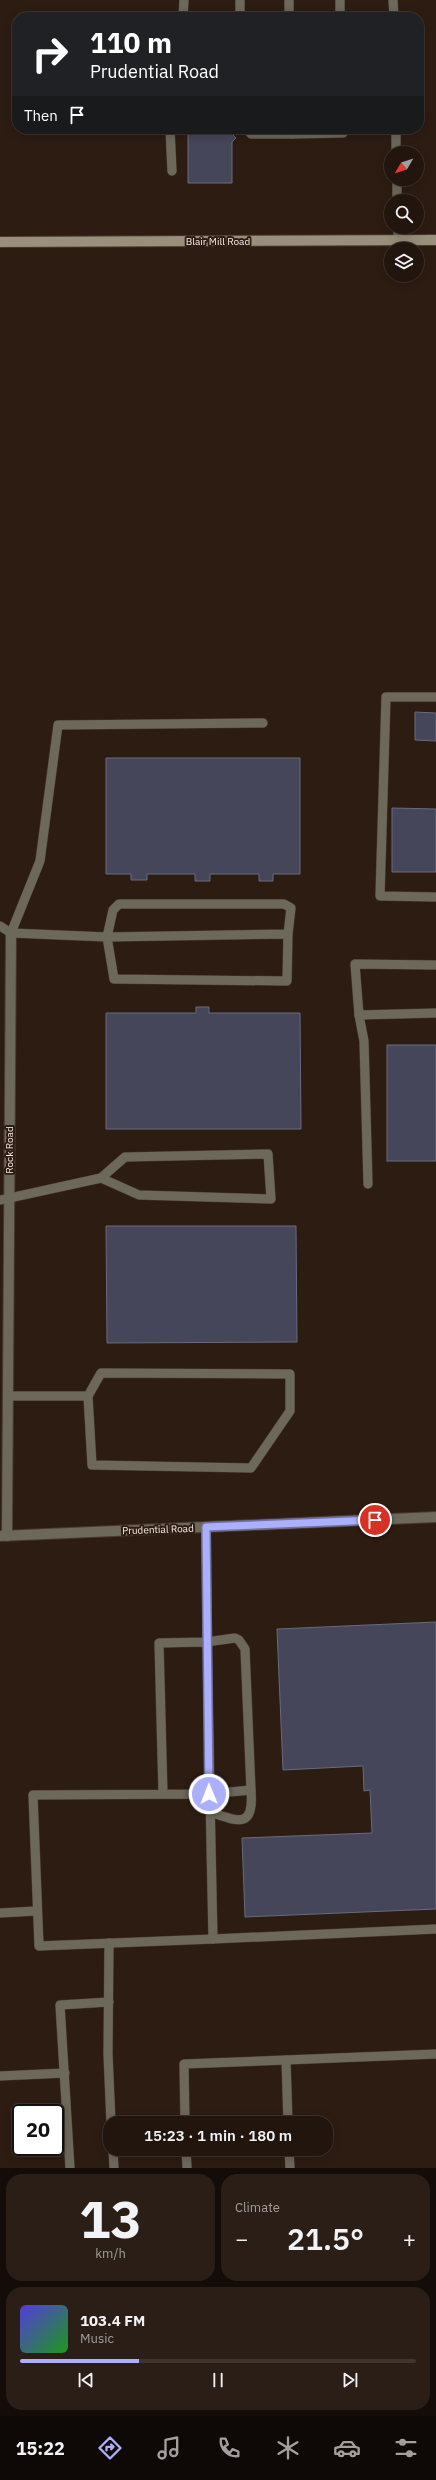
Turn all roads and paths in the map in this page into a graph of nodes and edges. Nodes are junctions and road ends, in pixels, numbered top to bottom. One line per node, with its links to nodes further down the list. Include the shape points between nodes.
1 (184, 0): 6 (lane)
2 (240, 0): 7 (lane)
3 (289, 0): 8 (lane)
4 (340, 0): 9 (lane)
5 (393, 0): 10 (lane)
6 (183, 12)
7 (240, 12)
8 (289, 12)
9 (340, 12)
10 (394, 12)
11 (170, 134): 14 (lane)
12 (396, 134): 13 (lane)
13 (396, 146)
14 (172, 171)
15 (398, 234): 16 (lane)
16 (398, 240): 17 (main road, Blair Mill Road); 18 (main road, Blair Mill Road)
17 (436, 240)
18 (0, 242)
19 (436, 697): 21 (lane, via 386,697 380,896)
20 (263, 723): 23 (lane, via 58,725 40,861)
21 (436, 897)
22 (0, 926): 23 (lane)
23 (11, 933): 25 (lane); 31 (street, Rock Road)
24 (288, 934): 25 (lane); 25 (lane, via 291,908 284,904 119,904 113,910); 25 (lane, via 287,981 114,979)
25 (107, 937)
26 (436, 965): 28 (lane, via 355,964)
27 (436, 1013): 28 (lane)
28 (359, 1015): 30 (lane, via 364,1040)
29 (101, 1178): 29 (lane, via 139,1195 271,1199 268,1154 125,1157); 31 (lane)
30 (368, 1184)
31 (5, 1198): 32 (street, Rock Road)
32 (8, 1396): 33 (lane); 36 (street, Rock Road)
33 (88, 1396): 33 (lane, via 92,1465 251,1468 290,1411 290,1374 102,1372)
34 (436, 1517): 35 (street, Prudential Road)
35 (206, 1527): 36 (street, Prudential Road); 37 (lane)
36 (3, 1536)
37 (206, 1642): 38 (lane, via 235,1638 245,1649); 39 (lane, via 159,1643); 40 (lane)
38 (251, 1790): 40 (lane); 41 (lane, via 253,1807 244,1819 232,1820)
39 (163, 1794): 40 (lane); 42 (lane, via 33,1795)
40 (209, 1794): 41 (lane)
41 (210, 1812): 45 (lane)
42 (36, 1911): 43 (lane); 46 (lane, via 40,1946)
43 (0, 1913)
44 (436, 1929): 45 (lane)
45 (212, 1939): 46 (lane)
46 (110, 1943): 47 (lane)
47 (108, 2002): 50 (lane, via 60,2005); 52 (lane)
48 (436, 2054): 49 (lane)
49 (286, 2060): 53 (lane, via 184,2064); 54 (lane)
50 (65, 2073): 51 (lane); 58 (lane)
51 (0, 2076)
52 (111, 2116)
53 (185, 2116)
54 (288, 2116)
55 (113, 2156): 59 (lane)
56 (186, 2156): 60 (lane)
57 (289, 2156): 61 (lane)
58 (70, 2168)
59 (114, 2168)
60 (187, 2168)
61 (290, 2168)

